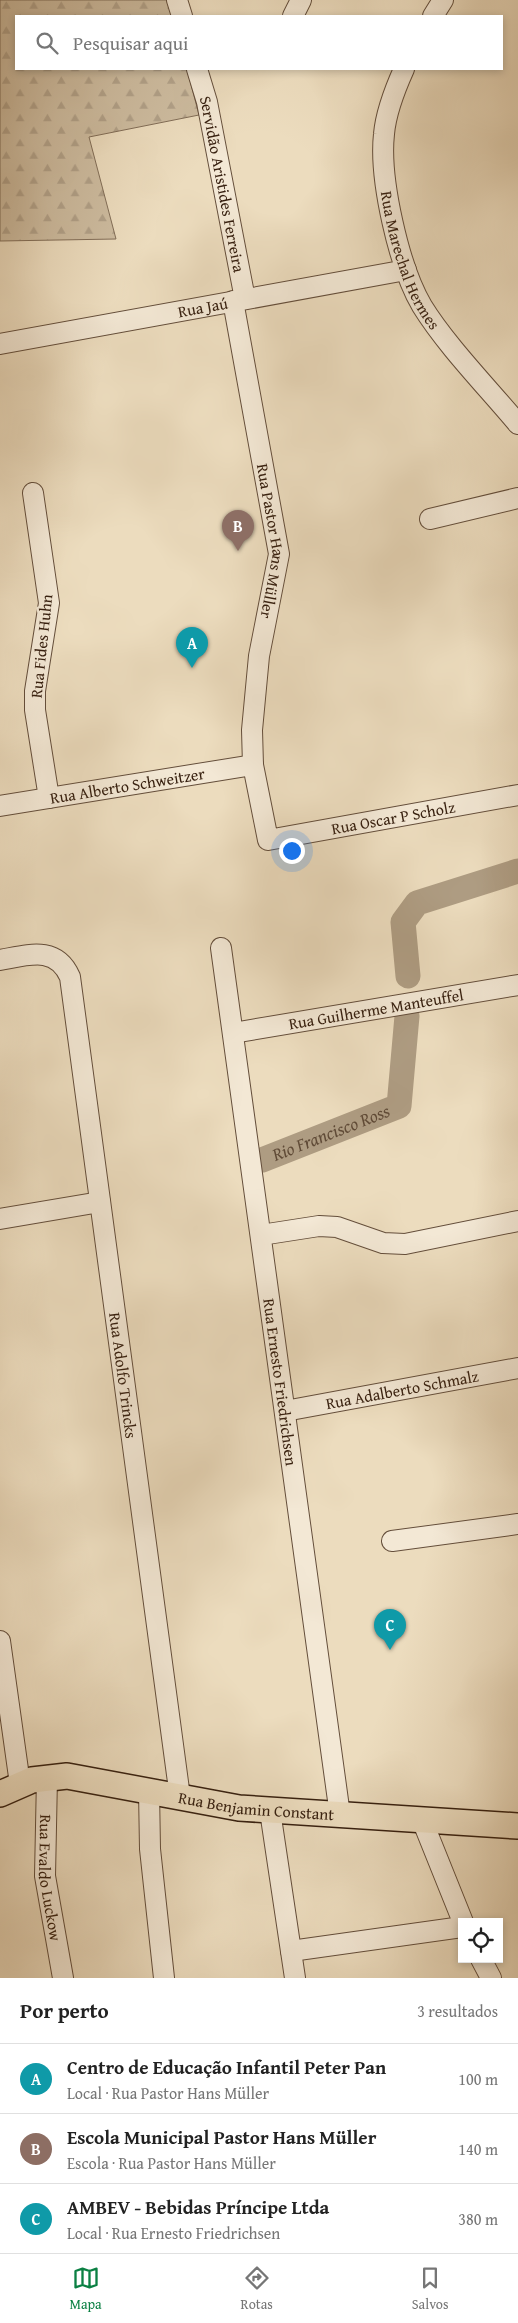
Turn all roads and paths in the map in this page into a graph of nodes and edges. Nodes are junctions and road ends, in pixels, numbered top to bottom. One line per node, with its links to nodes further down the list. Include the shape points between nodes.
1 (177, 0): 4 (street)
2 (301, 0): 5 (street)
3 (443, 0): 6 (street)
4 (182, 15)
5 (294, 15)
6 (434, 15)
7 (197, 70): 10 (street, Servidão Aristides Ferreira, via 208,110)
8 (404, 70): 9 (street, Rua Marechal Hermes, via 387,114 383,149 390,208)
9 (406, 270): 10 (street, Rua Jaú); 12 (street, Rua Marechal Hermes, via 431,319)
10 (239, 300): 11 (street, Rua Jaú); 16 (street, Rua Pastor Hans Müller, via 278,554 258,665 252,730)
11 (0, 344)
12 (518, 424)
13 (33, 493): 18 (street, Rua Fides Huhn, via 48,603 35,710)
14 (518, 498): 15 (street)
15 (430, 519)
16 (253, 765): 18 (street, Rua Alberto Schweitzer); 20 (street, Rua Pastor Hans Müller)
17 (518, 795): 20 (street, Rua Oscar P Scholz)
18 (49, 798): 19 (street, Rua Alberto Schweitzer)
19 (0, 806)
20 (268, 840)
21 (221, 948): 24 (street, Rua Ernesto Friedrichsen)
22 (0, 960): 25 (street, Rua Adolfo Trincks, via 38,954 57,959 70,977)
23 (518, 985): 24 (street, Rua Guilherme Manteuffel)
24 (233, 1032): 28 (street, Rua Ernesto Friedrichsen)
25 (100, 1202): 26 (street); 37 (street, Rua Adolfo Trincks)
26 (0, 1218)
27 (518, 1221): 28 (street, via 405,1244 383,1243 337,1227 319,1226)
28 (261, 1235): 30 (street, Rua Ernesto Friedrichsen)
29 (518, 1368): 30 (street, Rua Adalberto Schmalz)
30 (285, 1411): 39 (street, Rua Ernesto Friedrichsen)
31 (518, 1524): 32 (street)
32 (392, 1541)
33 (0, 1641): 35 (street)
34 (47, 1777): 35 (main road, Rua Benjamin Constant); 36 (main road, Rua Benjamin Constant, via 87,1779); 46 (street, Rua Evaldo Luckow, via 45,1876)
35 (10, 1789)
36 (149, 1791): 37 (main road, Rua Benjamin Constant); 47 (street, via 150,1849)
37 (180, 1797): 38 (main road, Rua Benjamin Constant)
38 (270, 1811): 39 (main road, Rua Benjamin Constant); 44 (street)
39 (340, 1815): 40 (main road, Rua Benjamin Constant)
40 (422, 1820): 41 (main road, Rua Benjamin Constant); 42 (street)
41 (518, 1826)
42 (461, 1918)
43 (458, 1928): 44 (street)
44 (291, 1950): 48 (street)
45 (483, 1963): 49 (street)
46 (63, 1978)
47 (164, 1978)
48 (295, 1978)
49 (491, 1978)

